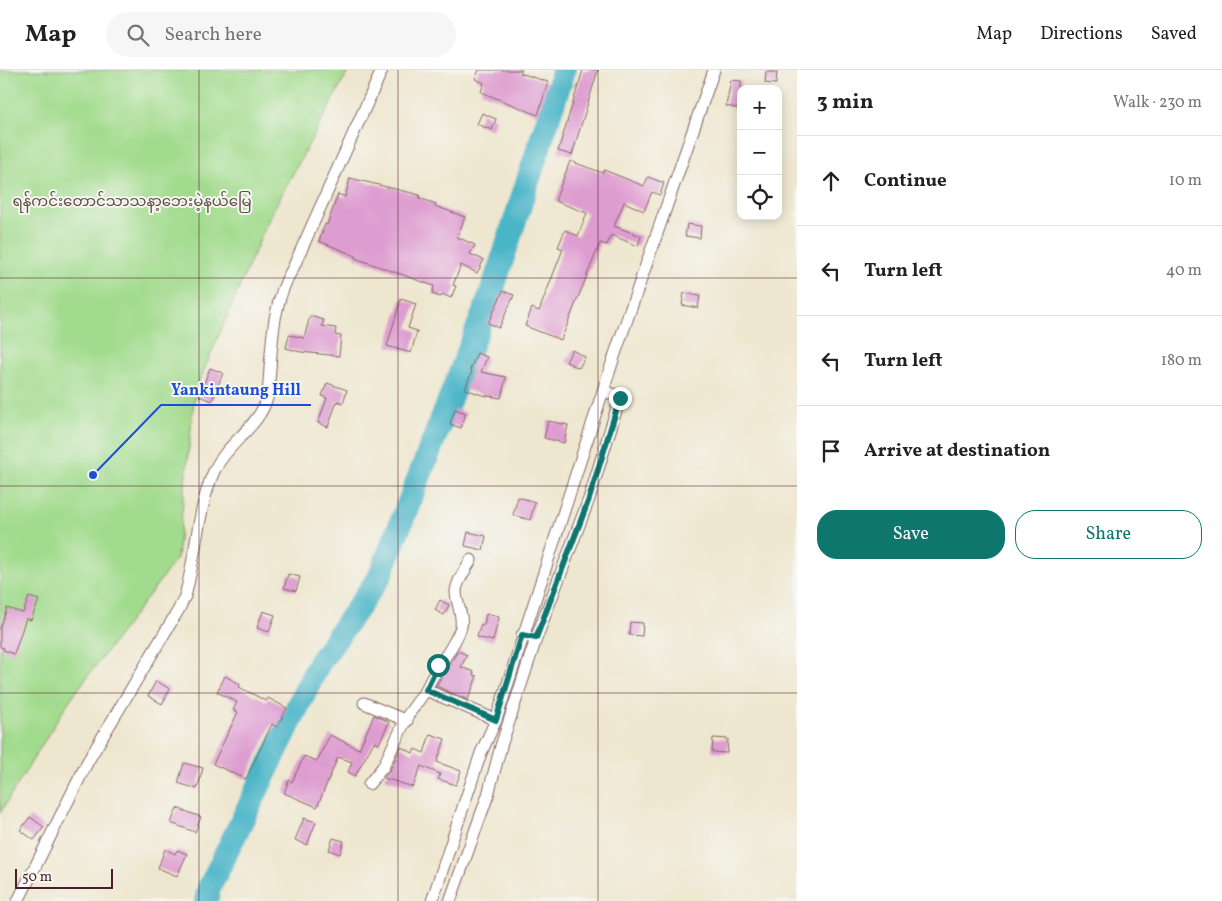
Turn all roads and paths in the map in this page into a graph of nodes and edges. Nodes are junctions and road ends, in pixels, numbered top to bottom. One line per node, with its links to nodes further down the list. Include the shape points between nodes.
1 (382, 70): 12 (street, via 281,290 275,314 265,408 215,470 185,596 88,762)
2 (714, 70): 3 (street)
3 (610, 393): 5 (street); 5 (street, via 620,398 591,492)
4 (471, 560): 6 (street, via 456,592 460,629)
5 (529, 637): 8 (street); 10 (street)
6 (426, 690): 8 (street); 9 (street)
7 (364, 703): 9 (street)
8 (496, 720): 10 (street)
9 (407, 721): 11 (street, via 383,767)
10 (494, 744): 13 (street); 14 (street, via 488,795)
11 (370, 784)
12 (18, 901)
13 (432, 901)
14 (450, 901)

